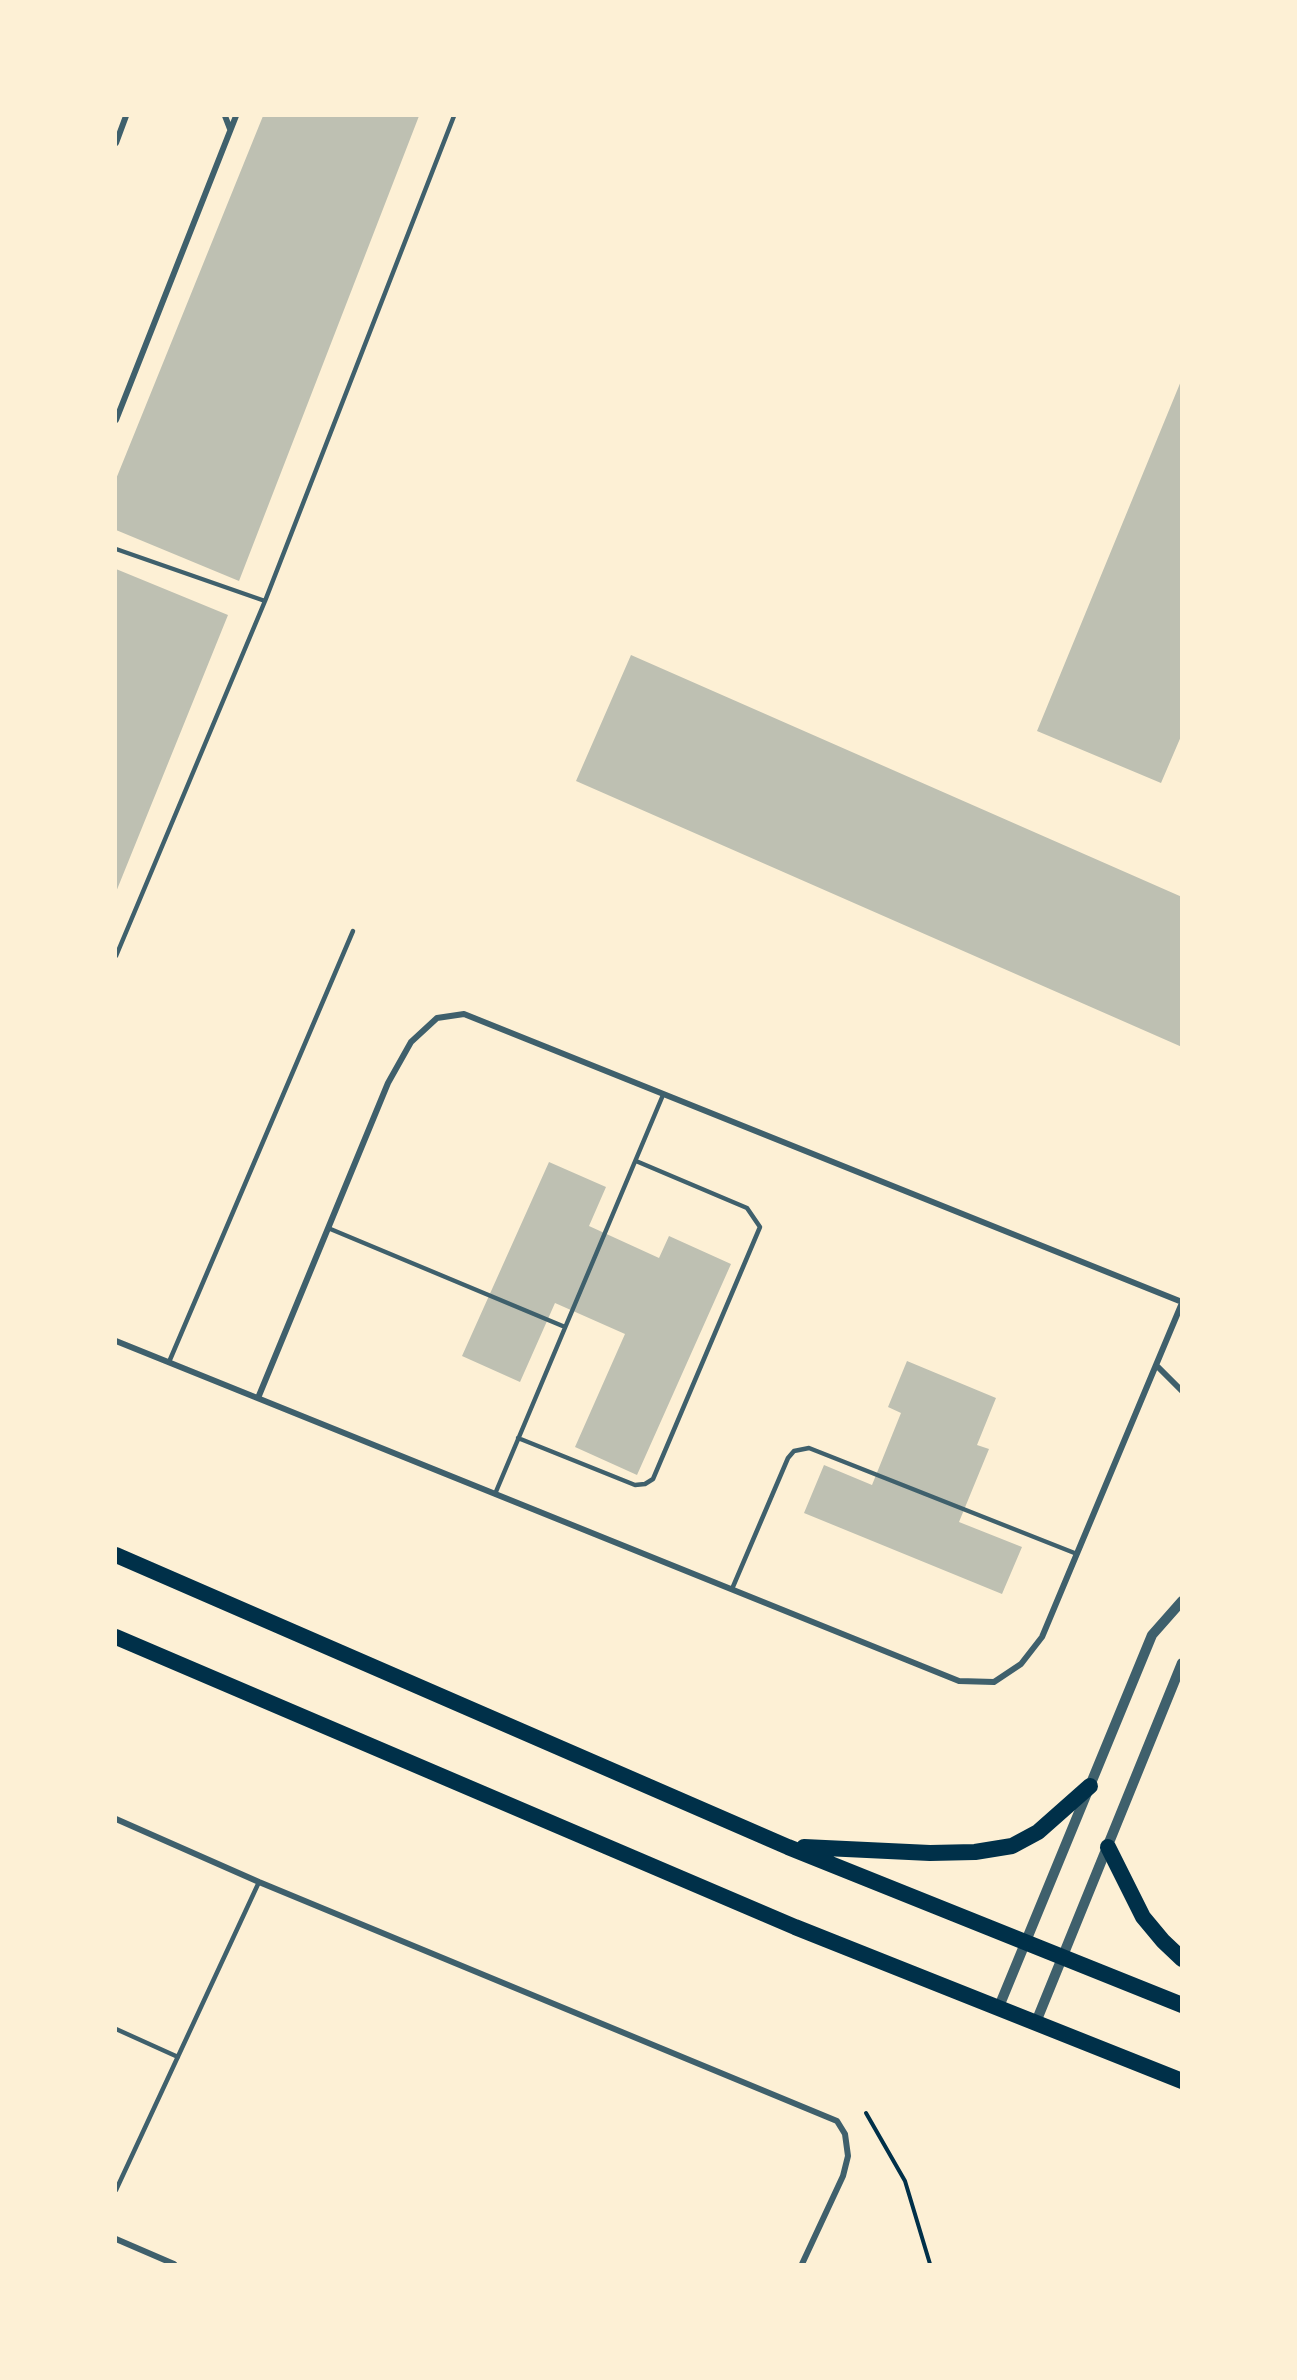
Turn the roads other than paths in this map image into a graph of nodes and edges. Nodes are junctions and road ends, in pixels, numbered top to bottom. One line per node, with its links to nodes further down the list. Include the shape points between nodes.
1 (126, 116): 6 (street)
2 (225, 116): 5 (street)
3 (236, 116): 5 (street)
4 (454, 116): 9 (lane)
5 (230, 130): 7 (street)
6 (116, 143)
7 (116, 420)
8 (116, 549): 9 (lane)
9 (265, 601): 11 (lane)
10 (353, 930): 18 (lane)
11 (116, 956)
12 (663, 1095): 13 (lane); 14 (street, via 464,1014 436,1018 411,1042 388,1083); 15 (street)
13 (636, 1161): 16 (lane); 22 (lane, via 747,1208 760,1227 756,1238 653,1479 635,1485)
14 (328, 1228): 16 (lane); 21 (street)
15 (1182, 1303): 19 (street)
16 (565, 1327): 22 (lane)
17 (116, 1341): 18 (street)
18 (169, 1362): 21 (street)
19 (1155, 1365): 20 (street); 24 (street)
20 (1182, 1391)
21 (258, 1398): 23 (street)
22 (518, 1438): 23 (lane)
23 (495, 1494): 26 (street)
24 (1077, 1554): 26 (street, via 1042,1637 1021,1664 994,1682 959,1681); 26 (lane, via 809,1448 794,1451 788,1458)
25 (116, 1555): 32 (highway)
26 (732, 1589)
27 (1182, 1601): 30 (street, via 1152,1635)
28 (116, 1637): 39 (highway)
29 (1182, 1663): 33 (street)
30 (1090, 1786): 32 (highway, via 1038,1832 1012,1846 930,1853); 35 (street)
31 (116, 1819): 34 (street)
32 (788, 1847): 35 (highway)
33 (1108, 1847): 36 (street); 37 (highway, via 1143,1917)
34 (259, 1882): 42 (lane); 47 (street, via 837,2121 845,2134 848,2156 843,2176)
35 (1026, 1941): 36 (highway); 39 (street)
36 (1064, 1957): 38 (highway); 40 (street)
37 (1182, 1959)
38 (1182, 2006)
39 (998, 2009): 40 (highway)
40 (1036, 2022): 43 (highway)
41 (116, 2028): 42 (lane)
42 (178, 2056): 44 (lane)
43 (1182, 2082)
44 (116, 2190)
45 (116, 2239): 46 (street)
46 (174, 2265)
47 (802, 2265)

